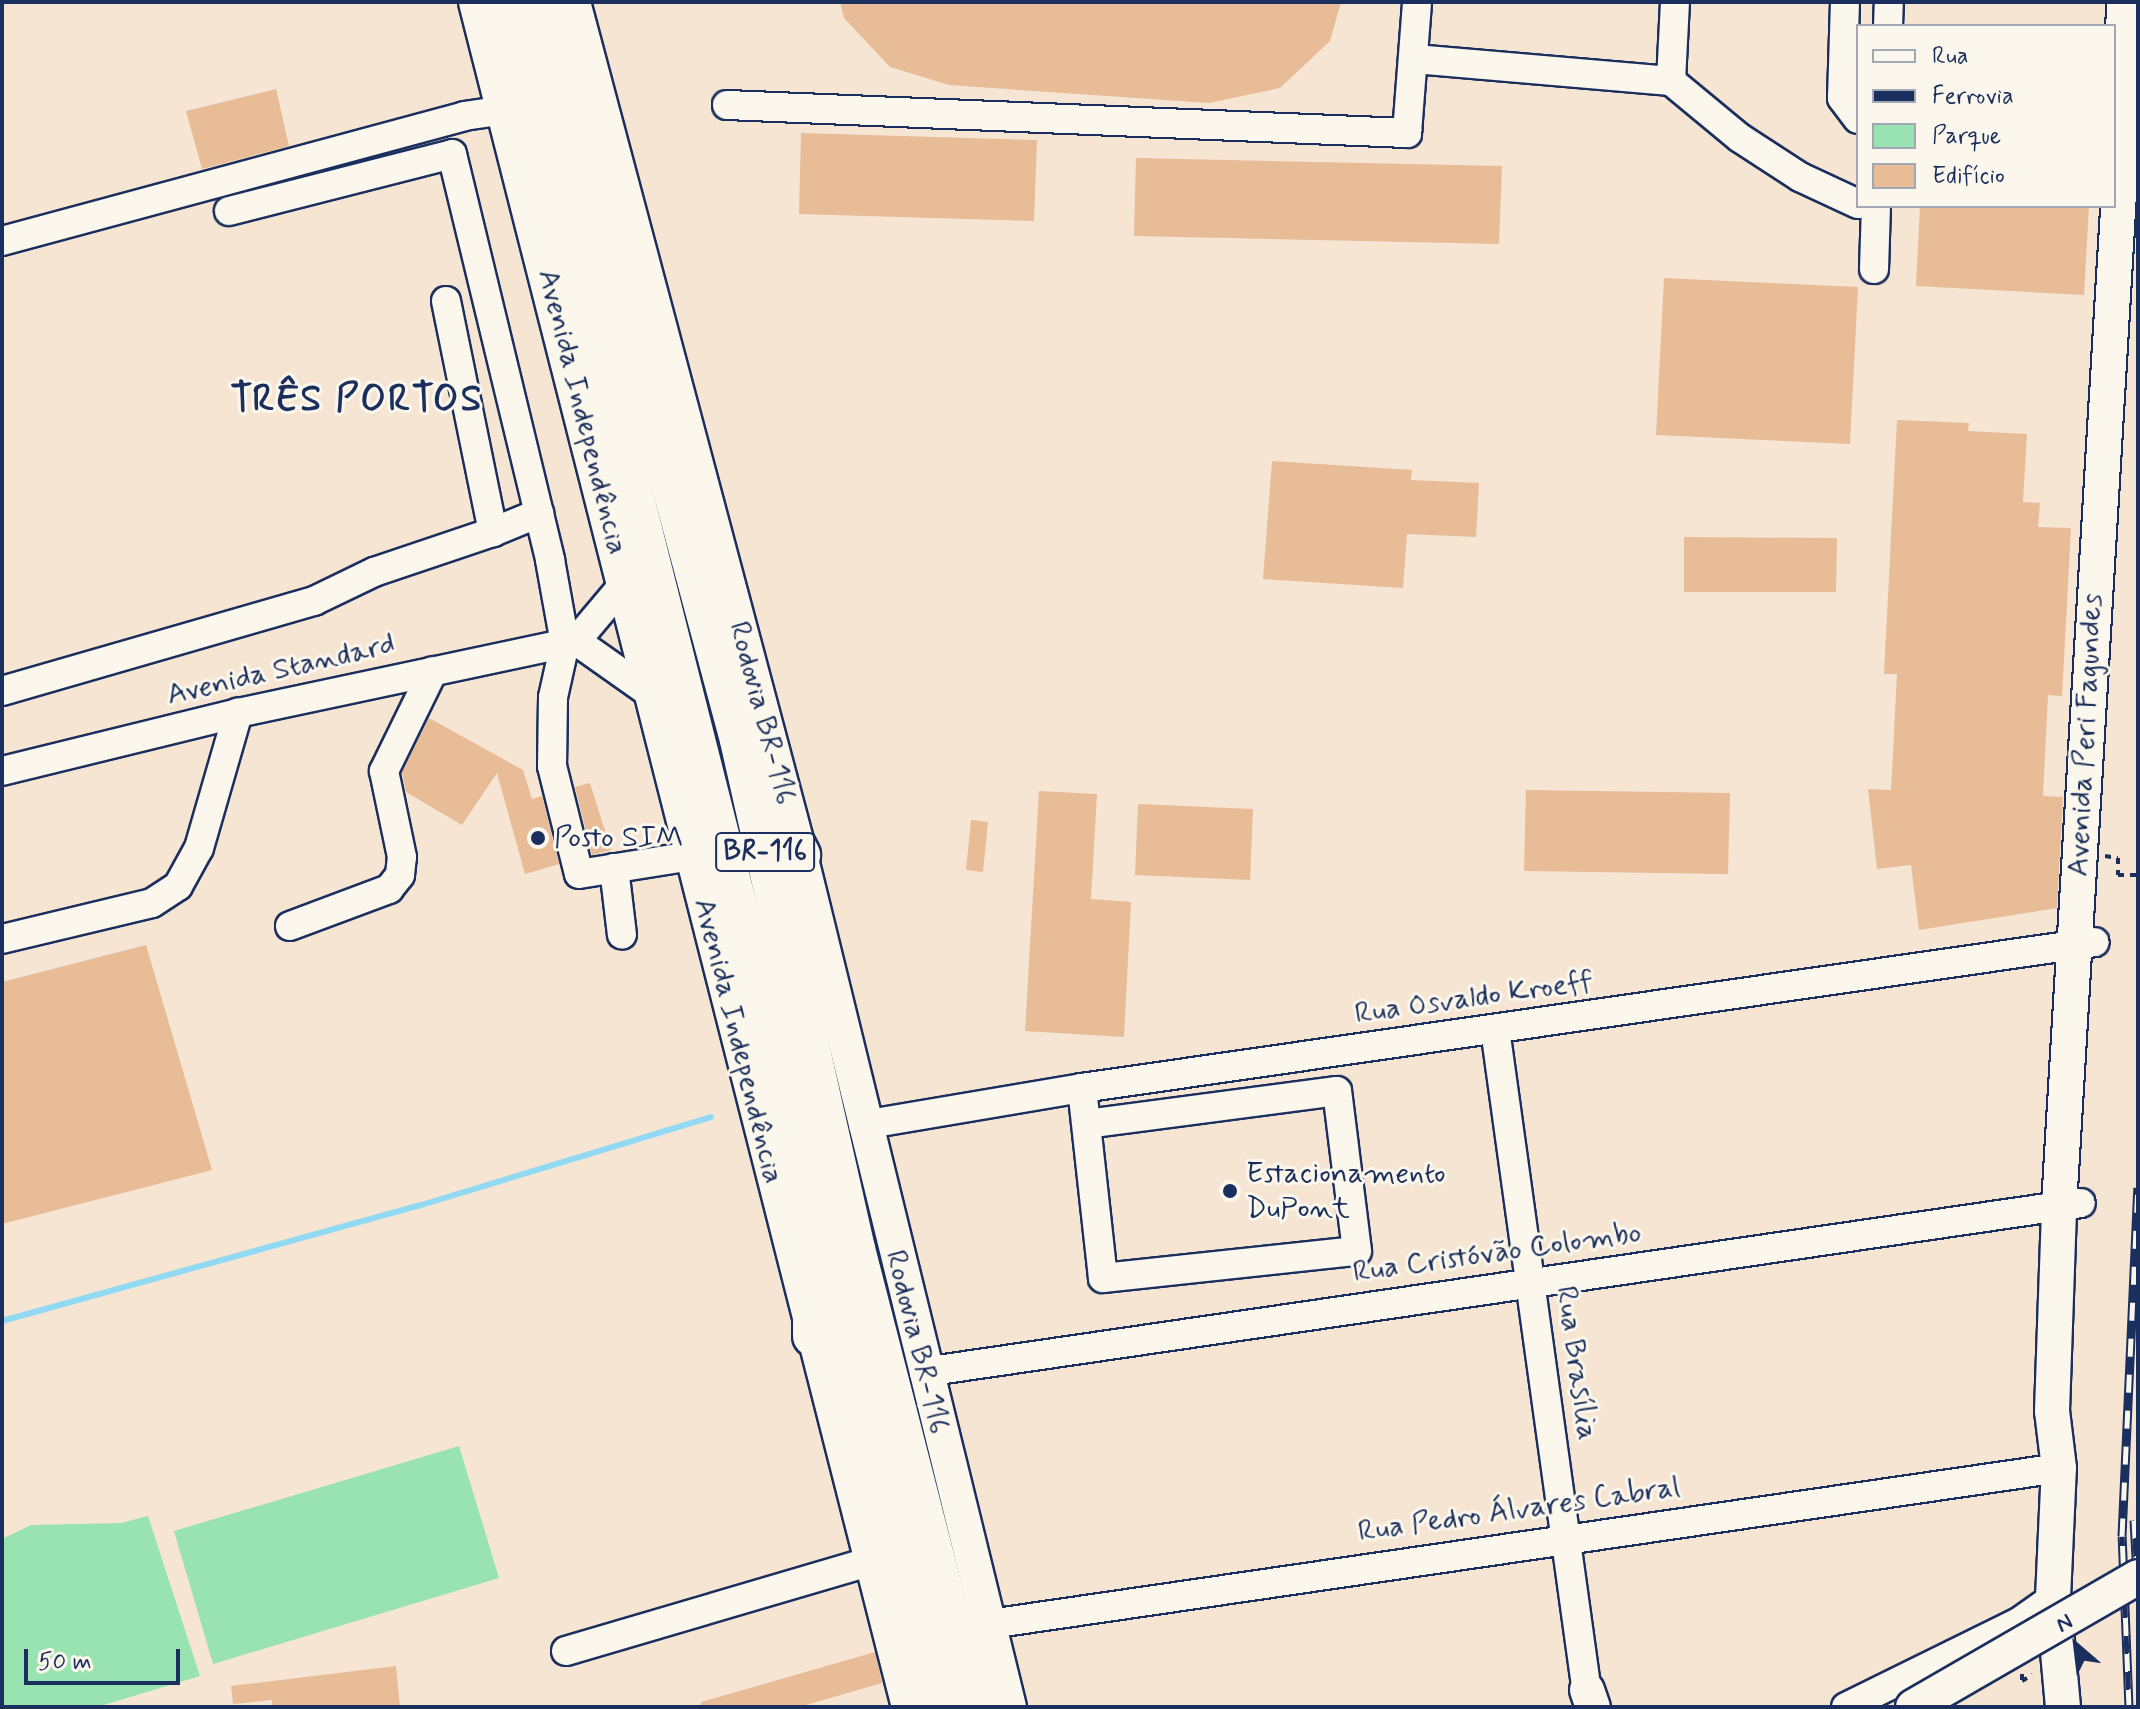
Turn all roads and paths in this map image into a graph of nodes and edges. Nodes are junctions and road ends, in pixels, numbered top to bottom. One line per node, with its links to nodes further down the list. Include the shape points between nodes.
1 (476, 2): 14 (main road, Avenida Independência)
2 (509, 2): 49 (highway, BR-116)
3 (542, 2): 33 (highway, Rodovia BR-116 / BR-116)
4 (573, 2): 35 (main road, Rodovia BR-116)
5 (1417, 2): 11 (street)
6 (1675, 2): 12 (street)
7 (1845, 2): 15 (street, via 1842,98)
8 (1889, 2): 10 (street)
9 (2124, 2): 16 (main road, Avenida Peri Fagundes)
10 (1888, 24)
11 (1414, 59): 12 (street); 13 (street, via 1407,133)
12 (1671, 81): 17 (street, via 1740,138 1800,177)
13 (727, 105)
14 (506, 110): 20 (street, via 464,116); 27 (main road, Avenida Independência)
15 (1856, 116)
16 (2128, 192): 25 (main road, Avenida Peri Fagundes)
17 (1856, 202)
18 (1868, 208): 22 (street)
19 (229, 211): 24 (street, via 452,154)
20 (2, 241)
21 (2138, 246): 25 (main road, Avenida Peri Fagundes)
22 (1874, 269)
23 (446, 301): 26 (street)
24 (539, 513): 26 (street); 28 (street)
25 (2110, 524): 37 (main road, Avenida Peri Fagundes); 43 (main road, Avenida Peri Fagundes)
26 (493, 532): 30 (street, via 374,572 314,601)
27 (624, 584): 28 (street); 31 (main road, Avenida Independência)
28 (570, 642): 29 (street, Avenida Standard); 31 (street); 38 (street, via 553,697 552,766 579,874)
29 (433, 671): 32 (street, Avenida Standard); 40 (street, via 384,771 402,857 400,875 389,889)
30 (2, 691)
31 (651, 694): 36 (main road, Avenida Independência)
32 (238, 713): 34 (street, Avenida Standard); 42 (street, via 199,848 178,886 152,903)
33 (740, 740): 35 (highway); 64 (highway, Rodovia BR-116 / BR-116, via 855,1249)
34 (2, 771)
35 (800, 855): 47 (main road, Rodovia BR-116)
36 (691, 856): 38 (street); 51 (main road, Avenida Independência)
37 (2114, 866): 39 (path); 43 (main road, Avenida Peri Fagundes)
38 (614, 868): 41 (street)
39 (2138, 875)
40 (290, 926)
41 (622, 935)
42 (2, 939)
43 (2084, 944): 44 (street, Rua Osvaldo Kroeff); 48 (main road, Avenida Peri Fagundes)
44 (1495, 1029): 45 (street, Rua Osvaldo Kroeff); 50 (street, Rua Brasília)
45 (1082, 1088): 46 (street); 47 (street, Rua Osvaldo Kroeff)
46 (1087, 1124): 46 (street, via 1337,1091 1357,1251 1103,1278)
47 (863, 1125): 52 (main road, Rodovia BR-116)
48 (2070, 1205): 50 (street, Rua Cristóvão Colombo); 53 (main road, Avenida Peri Fagundes, via 2052,1411)
49 (812, 1209): 51 (highway); 63 (highway, BR-116)
50 (1531, 1282): 52 (street, Rua Cristóvão Colombo); 54 (street, Rua Brasília)
51 (813, 1336): 55 (main road, Avenida Independência)
52 (924, 1372): 59 (main road, Rodovia BR-116)
53 (2059, 1468): 54 (street, Rua Pedro Álvares Cabral); 58 (main road, Avenida Peri Fagundes)
54 (1566, 1536): 59 (street, Rua Pedro Álvares Cabral); 61 (street, Rua Brasília)
55 (871, 1561): 60 (street); 62 (main road, Avenida Independência)
56 (2138, 1577): 67 (main road, bridge)
57 (2138, 1595): 68 (main road)
58 (2053, 1598): 66 (street, via 2019,1622); 69 (main road, Avenida Peri Fagundes)
59 (990, 1624): 65 (main road, Rodovia BR-116)
60 (566, 1651)
61 (1592, 1698)
62 (909, 1707)
63 (939, 1707)
64 (973, 1707)
65 (1009, 1707)
66 (1846, 1707)
67 (1913, 1707)
68 (1946, 1707)
69 (2063, 1707)

